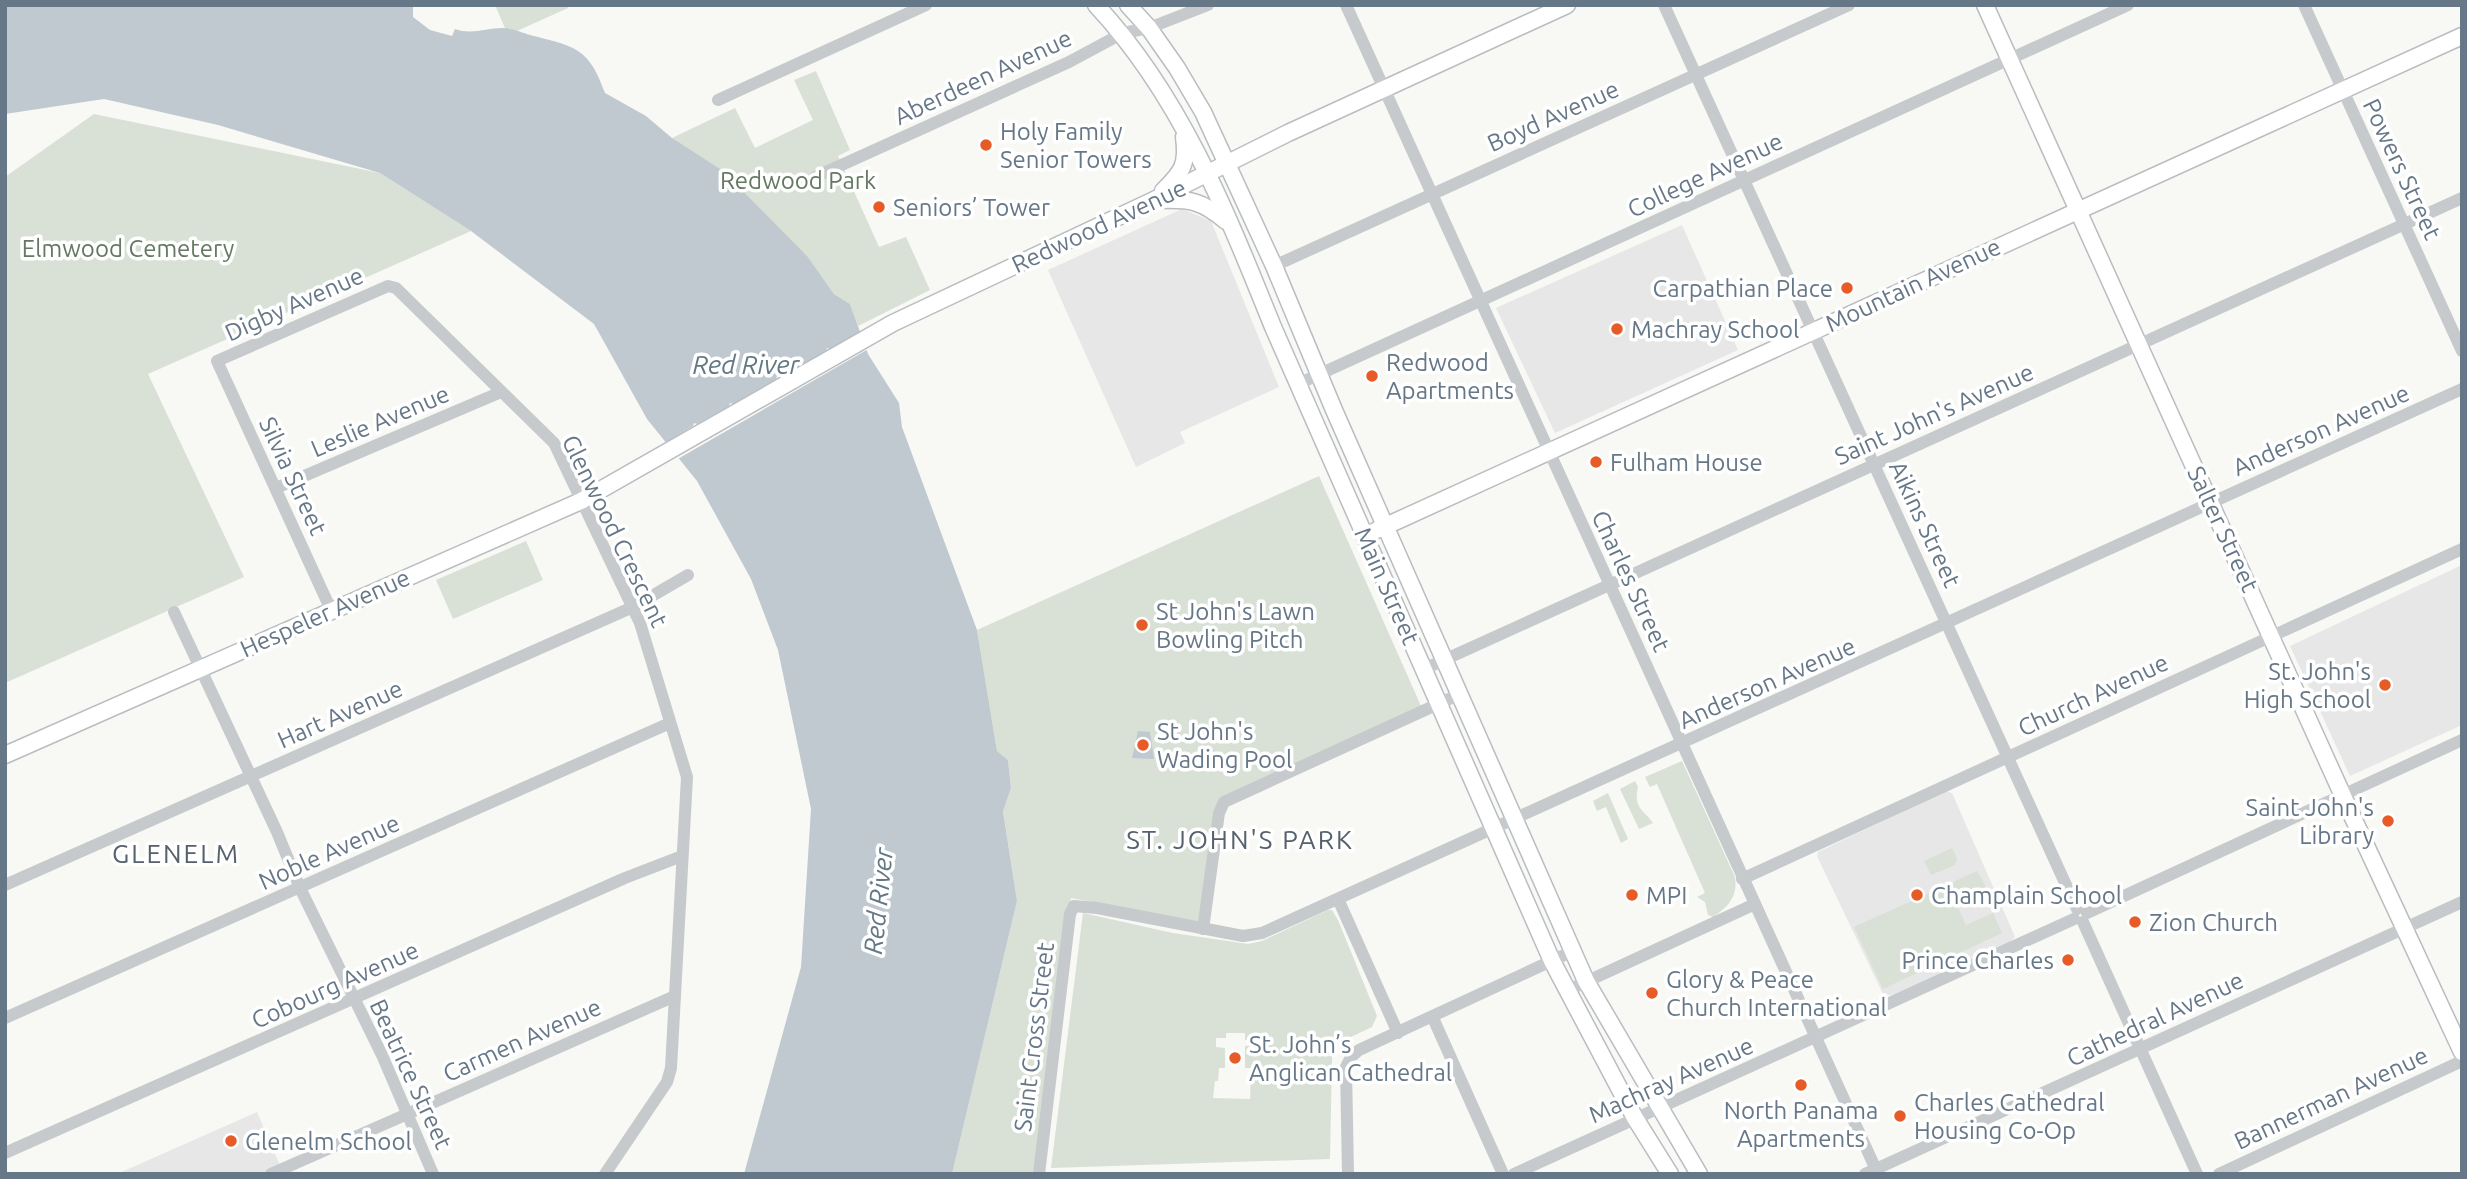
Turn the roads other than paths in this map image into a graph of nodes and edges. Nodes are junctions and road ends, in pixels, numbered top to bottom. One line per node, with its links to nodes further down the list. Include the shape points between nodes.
1 (926, 5): 19 (street)
2 (1096, 5): 13 (main road, Main Street)
3 (1128, 5): 12 (main road, Main Street)
4 (1208, 5): 12 (street, Aberdeen Avenue)
5 (1346, 5): 17 (street, Charles Street)
6 (1567, 5): 17 (main road, Redwood Avenue)
7 (1664, 5): 16 (street, Aikins Street)
8 (1849, 5): 16 (street, Boyd Avenue)
9 (1985, 5): 15 (main road, Salter Street)
10 (2129, 5): 15 (street, College Avenue)
11 (2304, 5): 18 (street, Powers Street)
12 (1149, 28): 13 (street, Aberdeen Avenue); 21 (main road, Main Street, via 1203,112)
13 (1123, 33): 20 (main road, Main Street); 23 (street, Aberdeen Avenue)
14 (2462, 36): 18 (main road, Mountain Avenue)
15 (2010, 59): 24 (street, College Avenue); 28 (main road, Salter Street)
16 (1696, 75): 24 (street, Aikins Street); 25 (street, Boyd Avenue)
17 (1384, 88): 21 (main road, Redwood Avenue); 25 (street, Charles Street)
18 (2343, 90): 28 (main road, Mountain Avenue); 29 (street, Powers Street)
19 (718, 100)
20 (1182, 123): 22 (main road, Main Street); 27 (main road, via 1185,163)
21 (1227, 163): 22 (main road, Redwood Avenue); 31 (main road, Main Street)
22 (1206, 174): 27 (main road, Redwood Avenue); 30 (main road, Main Street)
23 (815, 177)
24 (1744, 180): 33 (street, College Avenue); 34 (street, Aikins Street)
25 (1432, 194): 31 (street, Boyd Avenue); 33 (street, Charles Street)
26 (2462, 198): 29 (street, Saint John's Avenue)
27 (1154, 200): 30 (main road, via 1200,202); 44 (main road, Redwood Avenue, via 893,323)
28 (2077, 211): 34 (main road, Mountain Avenue); 35 (main road, Salter Street)
29 (2404, 224): 35 (street, Saint John's Avenue); 36 (street, Powers Street)
30 (1231, 226): 39 (main road, Main Street)
31 (1274, 266): 38 (main road, Main Street)
32 (388, 286): 37 (street, Digby Avenue); 41 (street, Glenwood Crescent, via 396,288)
33 (1481, 302): 38 (street, College Avenue); 42 (street, Charles Street)
34 (1813, 331): 42 (main road, Mountain Avenue); 43 (street, Aikins Street)
35 (2139, 344): 43 (street, Saint John's Avenue); 47 (main road, Salter Street)
36 (2462, 351)
37 (217, 360): 45 (street, Silvia Street)
38 (1318, 373): 39 (street, College Avenue); 48 (main road, Main Street)
39 (1298, 384): 49 (main road, Main Street)
40 (2462, 389): 47 (street, Anderson Avenue)
41 (501, 392): 45 (street, Leslie Avenue); 46 (street, Glenwood Crescent, via 554,443)
42 (1549, 452): 48 (main road, Mountain Avenue); 52 (street, Charles Street)
43 (1873, 465): 52 (street, Saint John's Avenue); 56 (street, Aikins Street)
44 (642, 468): 46 (main road, Hespeler Avenue)
45 (276, 488): 54 (street, Silvia Street)
46 (581, 501): 53 (street, Glenwood Crescent); 54 (main road, Hespeler Avenue)
47 (2212, 503): 56 (street, Anderson Avenue); 57 (main road, Salter Street)
48 (1386, 526): 49 (main road, Mountain Avenue); 58 (main road, Main Street)
49 (1365, 535): 60 (main road, Main Street)
50 (2462, 549): 57 (street, Church Avenue)
51 (688, 575): 53 (street, Hart Avenue)
52 (1609, 584): 58 (street, Saint John's Avenue); 65 (street, Charles Street)
53 (633, 607): 63 (street, Glenwood Crescent); 68 (street, Hart Avenue)
54 (331, 610): 59 (main road, Hespeler Avenue)
55 (174, 612): 59 (street, Beatrice Street)
56 (1948, 623): 65 (street, Anderson Avenue); 67 (street, Aikins Street)
57 (2272, 636): 67 (street, Church Avenue); 69 (main road, Salter Street)
58 (1445, 659): 60 (street, Saint John's Avenue); 61 (main road, Main Street)
59 (200, 669): 66 (main road, Hespeler Avenue); 68 (street, Beatrice Street)
60 (1424, 669): 62 (main road, Main Street)
61 (1460, 694): 62 (street); 70 (main road, Main Street)
62 (1438, 704): 71 (main road, Main Street); 82 (street, via 1224,802)
63 (670, 723): 72 (street, Glenwood Crescent, via 687,776); 75 (street, Noble Avenue)
64 (2462, 740): 69 (street, Machray Avenue)
65 (1683, 744): 70 (street, Anderson Avenue); 73 (street, Charles Street)
66 (5, 755)
67 (2008, 757): 73 (street, Church Avenue); 80 (street, Aikins Street)
68 (250, 777): 74 (street, Hart Avenue); 75 (street, Beatrice Street)
69 (2343, 795): 80 (street, Machray Avenue); 81 (main road, Salter Street)
70 (1515, 820): 71 (street, Anderson Avenue); 83 (main road, Main Street)
71 (1494, 829): 76 (street, Anderson Avenue); 84 (main road, Main Street)
72 (682, 856): 87 (street, Glenwood Crescent); 88 (street, Cobourg Avenue)
73 (1742, 879): 78 (street, Charles Street)
74 (5, 885)
75 (300, 888): 88 (street, Beatrice Street); 89 (street, Noble Avenue)
76 (1338, 899): 82 (street, Anderson Avenue, via 1262,933 1243,936); 91 (street)
77 (2462, 902): 81 (street, Cathedral Avenue)
78 (1755, 904): 85 (street); 92 (street, Charles Street)
79 (1074, 906): 82 (street, Anderson Avenue); 104 (street, Saint Cross Street)
80 (2080, 916): 92 (street, Machray Avenue); 93 (street, Aikins Street)
81 (2404, 928): 93 (street, Cathedral Avenue); 94 (main road, Salter Street)
82 (1203, 929)
83 (1573, 951): 84 (street); 85 (main road, Main Street)
84 (1552, 961): 86 (main road, Main Street); 90 (street)
85 (1586, 981): 86 (street); 96 (main road, Main Street)
86 (1566, 990): 98 (main road, Main Street)
87 (675, 996): 97 (street, Carmen Avenue); 103 (street, Glenwood Crescent, via 667,1082)
88 (353, 1000): 97 (street, Beatrice Street); 99 (street, Cobourg Avenue)
89 (5, 1018)
90 (1433, 1018): 91 (street); 106 (street)
91 (1398, 1033): 105 (street, via 1359,1050 1346,1067)
92 (1816, 1037): 96 (street, Machray Avenue); 100 (street, Charles Street)
93 (2140, 1048): 100 (street, Cathedral Avenue); 110 (street, Aikins Street)
94 (2462, 1052)
95 (2462, 1060): 111 (street, Bannerman Avenue)
96 (1659, 1107): 98 (street, Machray Avenue); 109 (main road, Main Street)
97 (408, 1114): 101 (street, Carmen Avenue); 102 (street, Beatrice Street)
98 (1635, 1118): 107 (street, Machray Avenue); 108 (main road, Main Street)
99 (5, 1153)
100 (1873, 1172)
101 (271, 1174)
102 (433, 1174)
103 (606, 1174)
104 (1039, 1174)
105 (1348, 1174)
106 (1503, 1174)
107 (1514, 1174)
108 (1670, 1174)
109 (1699, 1174)
110 (2197, 1174)
111 (2219, 1174)

